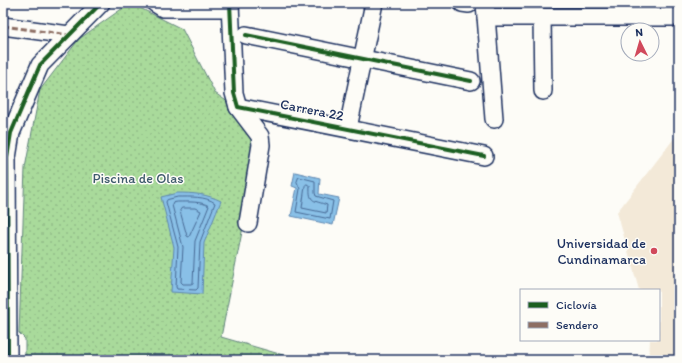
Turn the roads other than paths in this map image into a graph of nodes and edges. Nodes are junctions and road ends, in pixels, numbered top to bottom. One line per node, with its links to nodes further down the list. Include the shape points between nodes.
1 (101, 3): 9 (street)
2 (154, 3): 4 (street, via 163,8)
3 (374, 3): 11 (street)
4 (230, 5): 14 (street, via 234,93)
5 (476, 7): 6 (street); 15 (street)
6 (542, 17): 7 (street); 13 (street)
7 (679, 17)
8 (3, 26): 9 (street)
9 (69, 35): 17 (street, via 40,65)
10 (246, 35): 11 (street)
11 (363, 59): 12 (street); 16 (street)
12 (471, 81)
13 (543, 91)
14 (238, 107): 16 (street, Carrera 22); 19 (street, via 260,136 261,145)
15 (494, 119)
16 (348, 128): 18 (street, Carrera 22)
17 (5, 154): 20 (street)
18 (484, 156)
19 (248, 223)
20 (8, 360)

